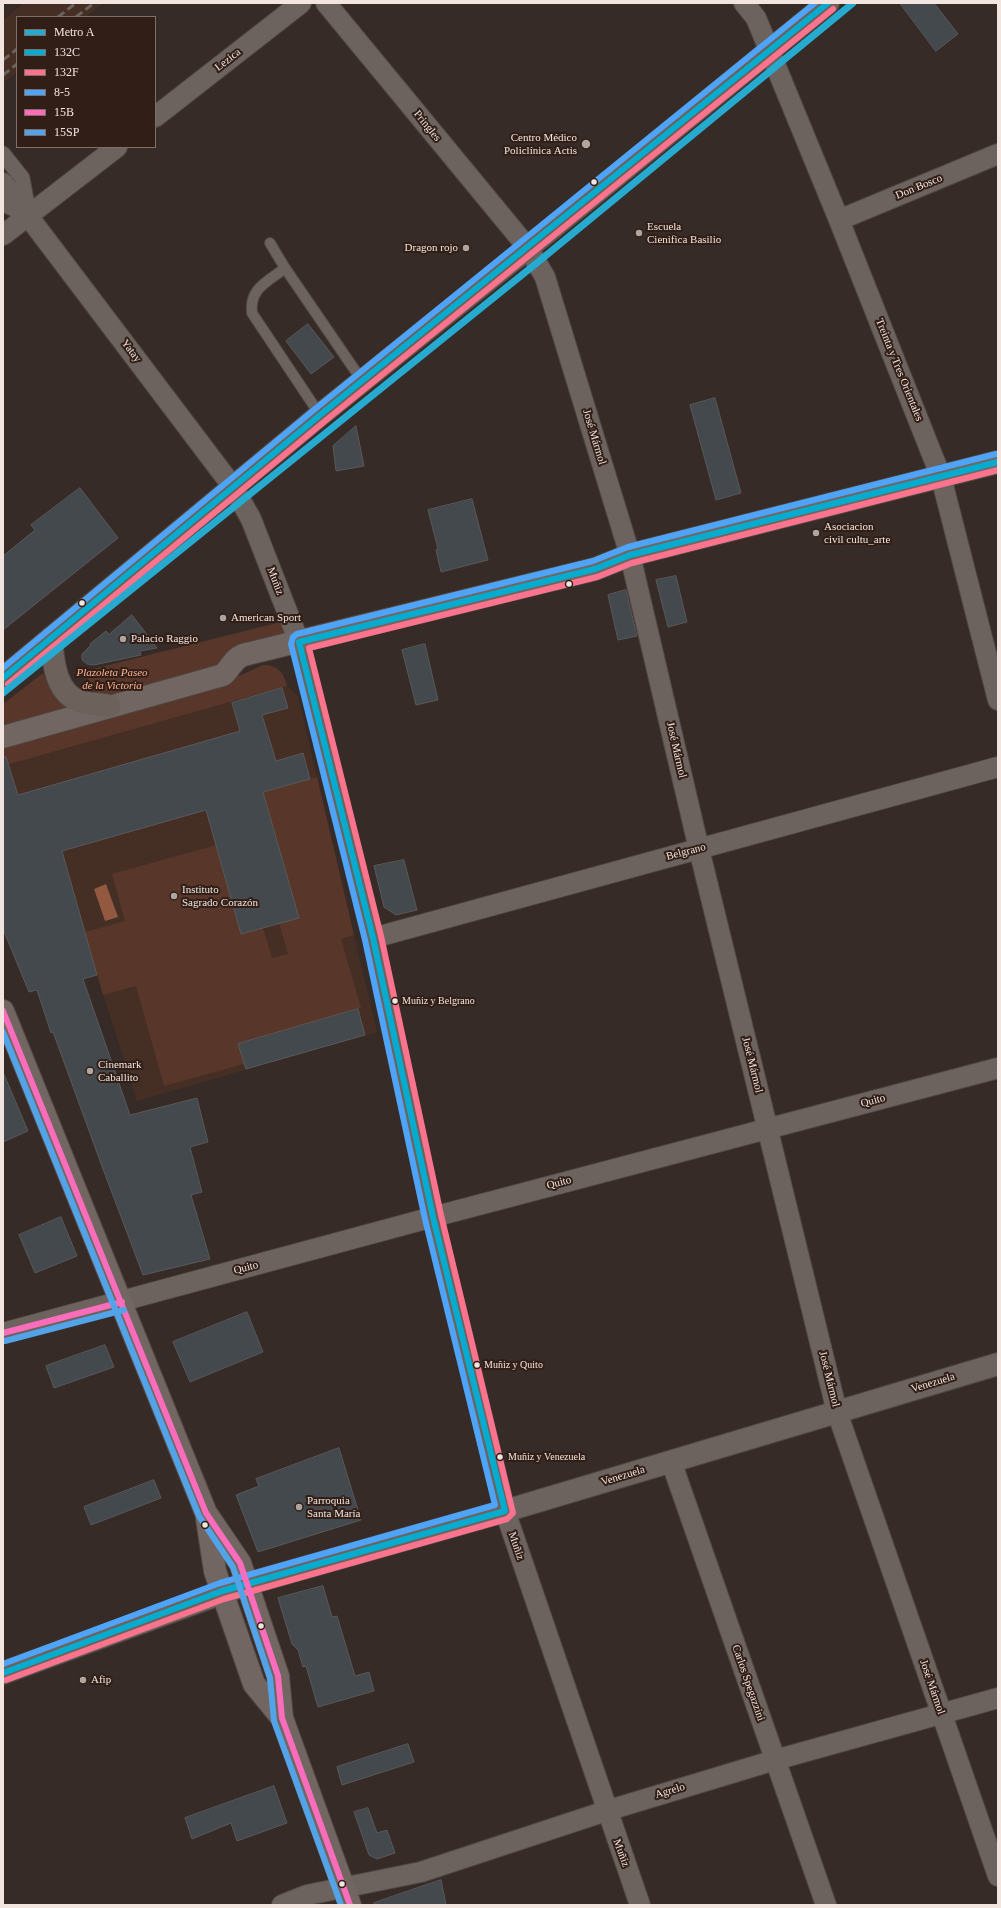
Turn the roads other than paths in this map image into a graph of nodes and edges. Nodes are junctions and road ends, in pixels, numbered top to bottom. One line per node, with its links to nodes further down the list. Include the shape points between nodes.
1 (301, 3): 6 (street, Lezica)
2 (326, 3): 16 (street, Pringles)
3 (744, 3): 5 (street, Treinta y Tres Orientales, via 756,18)
4 (828, 3): 5 (main road)
5 (769, 50): 13 (street, Treinta y Tres Orientales); 16 (main road)
6 (156, 116)
7 (116, 148): 12 (street)
8 (3, 154): 12 (street, Yatay, via 22,178)
9 (998, 154): 13 (street, Don Bosco)
10 (3, 183): 12 (street, Yatay)
11 (3, 204): 12 (street, Yatay)
12 (29, 216): 14 (street); 22 (street, Yatay)
13 (839, 220): 21 (street, Treinta y Tres Orientales)
14 (3, 235)
15 (270, 243): 17 (lane)
16 (528, 248): 18 (main road); 23 (street, José Mármol, via 546,276)
17 (285, 268): 18 (lane); 19 (lane, via 254,292 251,302 252,313)
18 (362, 382): 19 (main road)
19 (320, 415): 22 (main road)
20 (998, 462): 21 (main road)
21 (941, 477): 23 (main road); 27 (street, Treinta y Tres Orientales)
22 (233, 487): 24 (main road); 25 (street, Muñiz, via 251,519)
23 (630, 555): 25 (main road, via 595,569); 31 (street, José Mármol)
24 (51, 638): 26 (main road); 28 (main road, via 55,672 64,688 81,702)
25 (299, 642): 28 (main road, via 238,658 223,674); 32 (street, Muñiz)
26 (3, 678)
27 (998, 700)
28 (109, 706): 29 (main road)
29 (3, 738)
30 (998, 767): 31 (street, Belgrano)
31 (699, 849): 32 (street, Belgrano); 35 (street, José Mármol)
32 (373, 938): 36 (street, Muñiz)
33 (3, 1011): 37 (main road)
34 (998, 1068): 35 (street, Quito)
35 (767, 1128): 36 (street, Quito); 40 (street, José Mármol)
36 (433, 1217): 37 (street, Quito); 42 (street, Muñiz)
37 (122, 1302): 38 (street, Quito); 43 (main road)
38 (3, 1333)
39 (998, 1364): 40 (street, Venezuela)
40 (837, 1412): 41 (street, Venezuela); 48 (street, José Mármol)
41 (671, 1461): 42 (street, Venezuela); 50 (street, Carlos Spegazzini)
42 (505, 1512): 44 (street, Venezuela); 51 (street, Muñiz)
43 (206, 1514): 44 (main road, via 240,1563); 45 (main road, via 215,1572)
44 (246, 1584): 45 (street, Venezuela); 49 (main road, via 278,1676)
45 (222, 1592): 46 (street, Venezuela); 49 (main road, via 254,1684)
46 (3, 1673)
47 (998, 1698): 48 (street, Agrelo)
48 (942, 1714): 50 (street, Agrelo); 52 (street, José Mármol)
49 (282, 1718): 53 (main road)
50 (775, 1760): 51 (street, Agrelo); 56 (street, Carlos Spegazzini)
51 (606, 1811): 53 (street, Agrelo); 55 (street, Muñiz)
52 (998, 1876)
53 (347, 1896): 54 (street, Agrelo, via 307,1895)
54 (282, 1905)
55 (640, 1905)
56 (826, 1905)

